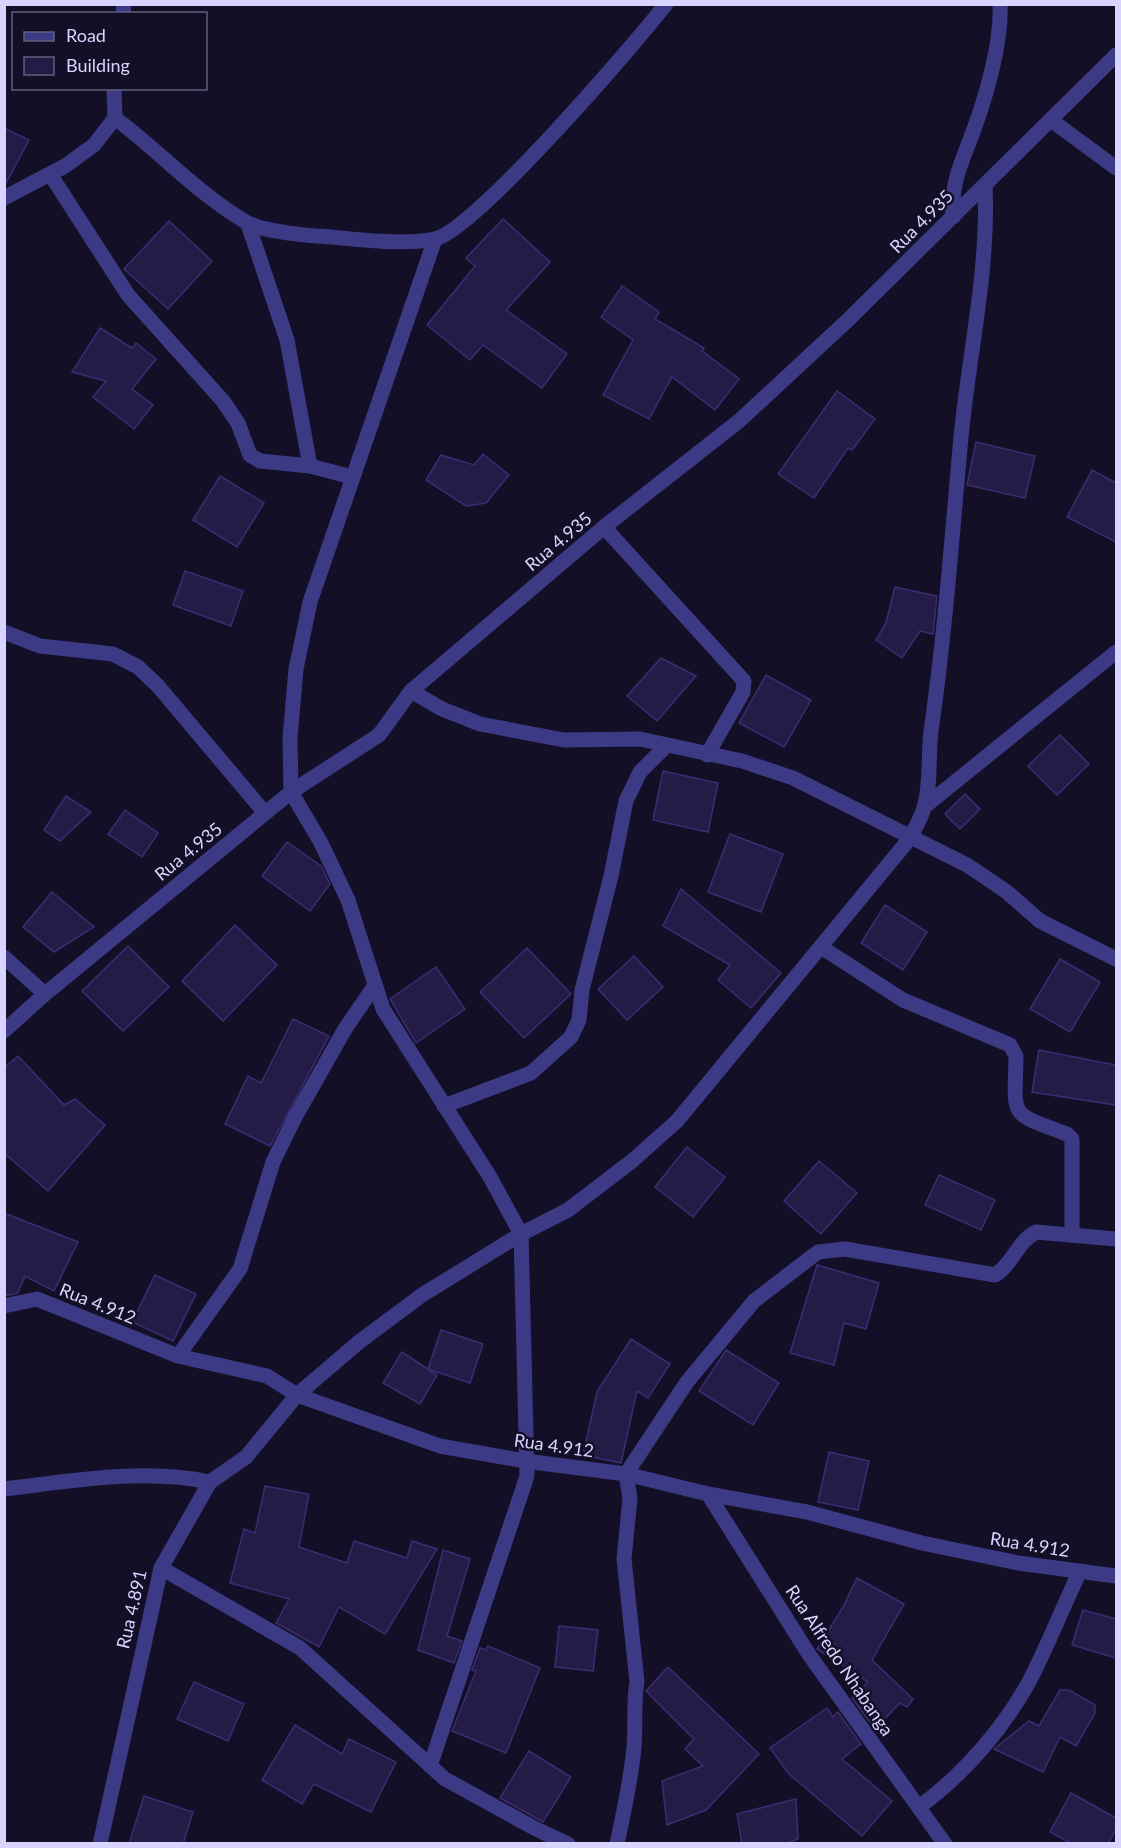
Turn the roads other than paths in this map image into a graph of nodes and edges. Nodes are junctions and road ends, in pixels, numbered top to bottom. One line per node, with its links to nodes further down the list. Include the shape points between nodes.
1 (666, 4): 13 (street, via 634,45 487,202 453,232)
2 (1000, 4): 11 (street, via 994,56 974,130 957,170 952,193)
3 (1116, 55): 6 (street, Rua 4.935)
4 (114, 90): 5 (street)
5 (115, 118): 8 (street, via 94,145); 12 (street)
6 (1051, 120): 7 (street); 9 (street, Rua 4.935)
7 (1116, 168)
8 (50, 174): 10 (street); 14 (street, via 128,296 223,401 238,423 250,455 260,461)
9 (985, 185): 11 (street, Rua 4.935); 23 (street, via 984,269 973,326)
10 (4, 198)
11 (953, 217): 16 (street, Rua 4.935, via 739,421)
12 (248, 224): 13 (street, via 300,235 368,241); 14 (street, via 287,340)
13 (435, 239): 15 (street)
14 (310, 466): 15 (street)
15 (352, 477): 22 (street, via 310,602 296,669 290,738)
16 (604, 527): 19 (street, Rua 4.935); 21 (street, via 744,681 743,692)
17 (4, 632): 24 (street, via 40,646 113,654 138,667)
18 (1116, 652): 23 (street)
19 (411, 691): 20 (street, via 480,724 564,740 640,739); 22 (street, Rua 4.935, via 380,735)
20 (667, 745): 21 (street); 32 (street, via 640,772 626,801 582,990 579,1020 570,1037 531,1073)
21 (707, 755): 25 (street, via 742,761 793,778)
22 (291, 792): 24 (street, Rua 4.935); 29 (street, via 348,900)
23 (924, 807): 25 (street, Rua 4.891)
24 (265, 813): 30 (street, Rua 4.935)
25 (911, 837): 26 (street, Rua 4.891); 28 (street, via 967,865 1040,921)
26 (821, 947): 33 (street, Rua 4.891, via 677,1121 568,1210); 34 (street, via 903,1000 1014,1049 1015,1107 1030,1120 1067,1134 1072,1140)
27 (4, 957): 30 (street)
28 (1116, 958)
29 (375, 985): 32 (street, via 383,1010); 37 (street, via 345,1029 273,1162 240,1269)
30 (45, 994): 31 (street, Rua 4.935)
31 (4, 1031)
32 (444, 1106): 33 (street)
33 (521, 1234): 38 (street, Rua 4.891, via 422,1295); 39 (street)
34 (1072, 1235): 35 (street); 40 (street, via 1036,1232 1025,1238 1004,1269 995,1275 845,1249 818,1252 754,1301 687,1382)
35 (1116, 1239)
36 (4, 1306): 37 (street, Rua 4.912, via 37,1299)
37 (178, 1356): 38 (street, Rua 4.912, via 267,1376)
38 (297, 1395): 39 (street, Rua 4.912, via 440,1446); 41 (street, Rua 4.891, via 246,1457)
39 (525, 1461): 40 (street, Rua 4.912); 47 (street, via 527,1476)
40 (626, 1474): 43 (street, Rua 4.912); 51 (street, via 630,1498 624,1559 637,1682 632,1773)
41 (210, 1482): 42 (street, via 176,1474 142,1475); 44 (street, Rua 4.891)
42 (4, 1489)
43 (708, 1494): 45 (street, Rua 4.912, via 807,1512 922,1543 1018,1563); 48 (street, Rua Alfredo Nhabanga, via 810,1656)
44 (160, 1568): 47 (street, via 300,1648); 49 (street, Rua 4.891)
45 (1080, 1571): 46 (street, Rua 4.912); 48 (street, via 1029,1681 994,1732 950,1784)
46 (1116, 1576)
47 (430, 1766): 50 (street, via 455,1785)
48 (919, 1807): 52 (street, Rua Alfredo Nhabanga)
49 (100, 1844)
50 (568, 1844)
51 (617, 1844)
52 (945, 1844)

